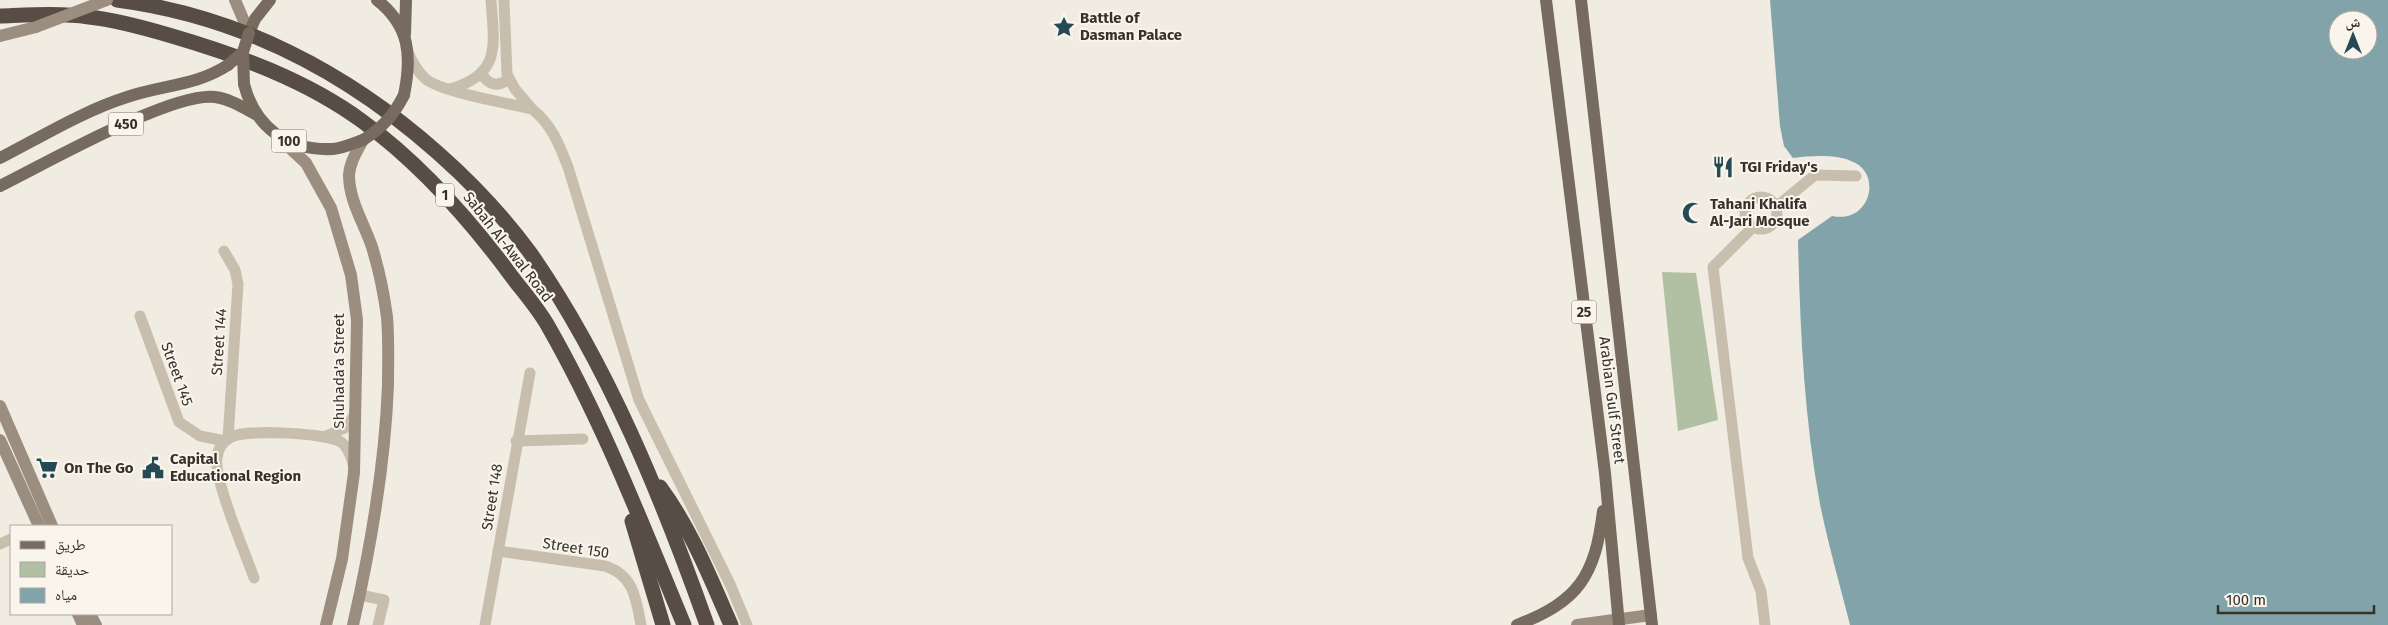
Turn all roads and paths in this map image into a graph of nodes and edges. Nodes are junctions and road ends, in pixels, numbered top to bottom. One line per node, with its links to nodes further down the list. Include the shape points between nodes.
1 (107, 0): 13 (main road, bridge, via 36,27)
2 (117, 0): 40 (highway, Sabah Al-Awal Road / 1, via 204,17 268,42 348,84 402,121 466,178 529,252 584,342)
3 (235, 0): 12 (main road)
4 (270, 0): 12 (main road, 100)
5 (377, 0): 14 (main road, 100, via 386,7)
6 (406, 0): 14 (main road, 100)
7 (491, 0): 17 (street, via 492,52)
8 (504, 0): 18 (street)
9 (1546, 0): 42 (main road, Arabian Gulf Street / 25)
10 (1580, 0): 48 (main road, Arabian Gulf Street / 25)
11 (0, 16): 35 (highway, Sabah Al-Awal Road / 1, via 88,16 213,48 285,77 361,120 422,172 477,231 547,324)
12 (249, 33): 15 (main road, 100, bridge)
13 (0, 36)
14 (405, 37): 16 (main road, 100)
15 (243, 52): 21 (main road, 100, bridge, via 247,98); 24 (main road, 450, bridge, via 211,76 140,92 112,102)
16 (409, 55): 19 (street, via 421,75); 23 (main road, 100, bridge, via 410,69 404,95 380,129)
17 (482, 74): 18 (street, via 493,85); 19 (street)
18 (509, 78): 20 (street)
19 (450, 89): 20 (street)
20 (532, 109): 59 (street, via 542,116 556,135 568,167 639,400)
21 (257, 115): 22 (main road, 100); 26 (main road, 450, via 215,97 189,99 105,134)
22 (278, 137): 23 (main road, 100, via 304,146 334,149); 33 (main road, Shuhada'a Street, via 306,163 321,188 351,274 357,320)
23 (363, 140): 47 (main road, via 349,174 350,189 372,247 384,293 388,366 383,469)
24 (0, 158)
25 (1856, 176): 27 (street, via 1815,175)
26 (0, 186)
27 (1776, 207): 28 (street, via 1774,222 1761,229); 28 (street, via 1764,197 1749,201 1744,215)
28 (1753, 227): 62 (street, via 1713,267 1748,558 1761,591)
29 (224, 251): 38 (street, Street 144, via 235,270 238,284)
30 (140, 316): 38 (street, Street 145, via 179,422 200,436)
31 (530, 373): 39 (street, Street 148)
32 (0, 406): 44 (main road)
33 (355, 414): 34 (street, via 347,427); 41 (main road, Shuhada'a Street)
34 (326, 436): 38 (street, via 250,432); 41 (street, via 346,446)
35 (607, 438): 55 (highway); 56 (highway, Sabah Al-Awal Road / 1)
36 (583, 439): 39 (street)
37 (0, 440): 43 (main road)
38 (227, 440): 46 (street, Street 144, via 217,455 218,473)
39 (516, 441): 45 (street, Street 148)
40 (646, 468): 57 (highway, Sabah Al-Awal Road / 1); 58 (highway, via 674,506 697,546)
41 (354, 473): 50 (main road, Shuhada'a Street, via 342,558)
42 (1605, 473): 49 (main road, Arabian Gulf Street / 25); 60 (main road, via 1594,558 1578,588 1550,611)
43 (38, 525)
44 (52, 525)
45 (498, 551): 53 (street, Street 148); 54 (street, Street 150, via 606,566 617,571 634,588)
46 (254, 578)
47 (360, 595): 51 (main road); 52 (street, via 384,600)
48 (1652, 620): 49 (main road)
49 (1618, 622): 61 (main road)
50 (326, 625)
51 (353, 625)
52 (378, 625)
53 (485, 625)
54 (641, 625)
55 (664, 625)
56 (684, 625)
57 (707, 625)
58 (731, 625)
59 (747, 625)
60 (1517, 625)
61 (1577, 625)
62 (1765, 625)

